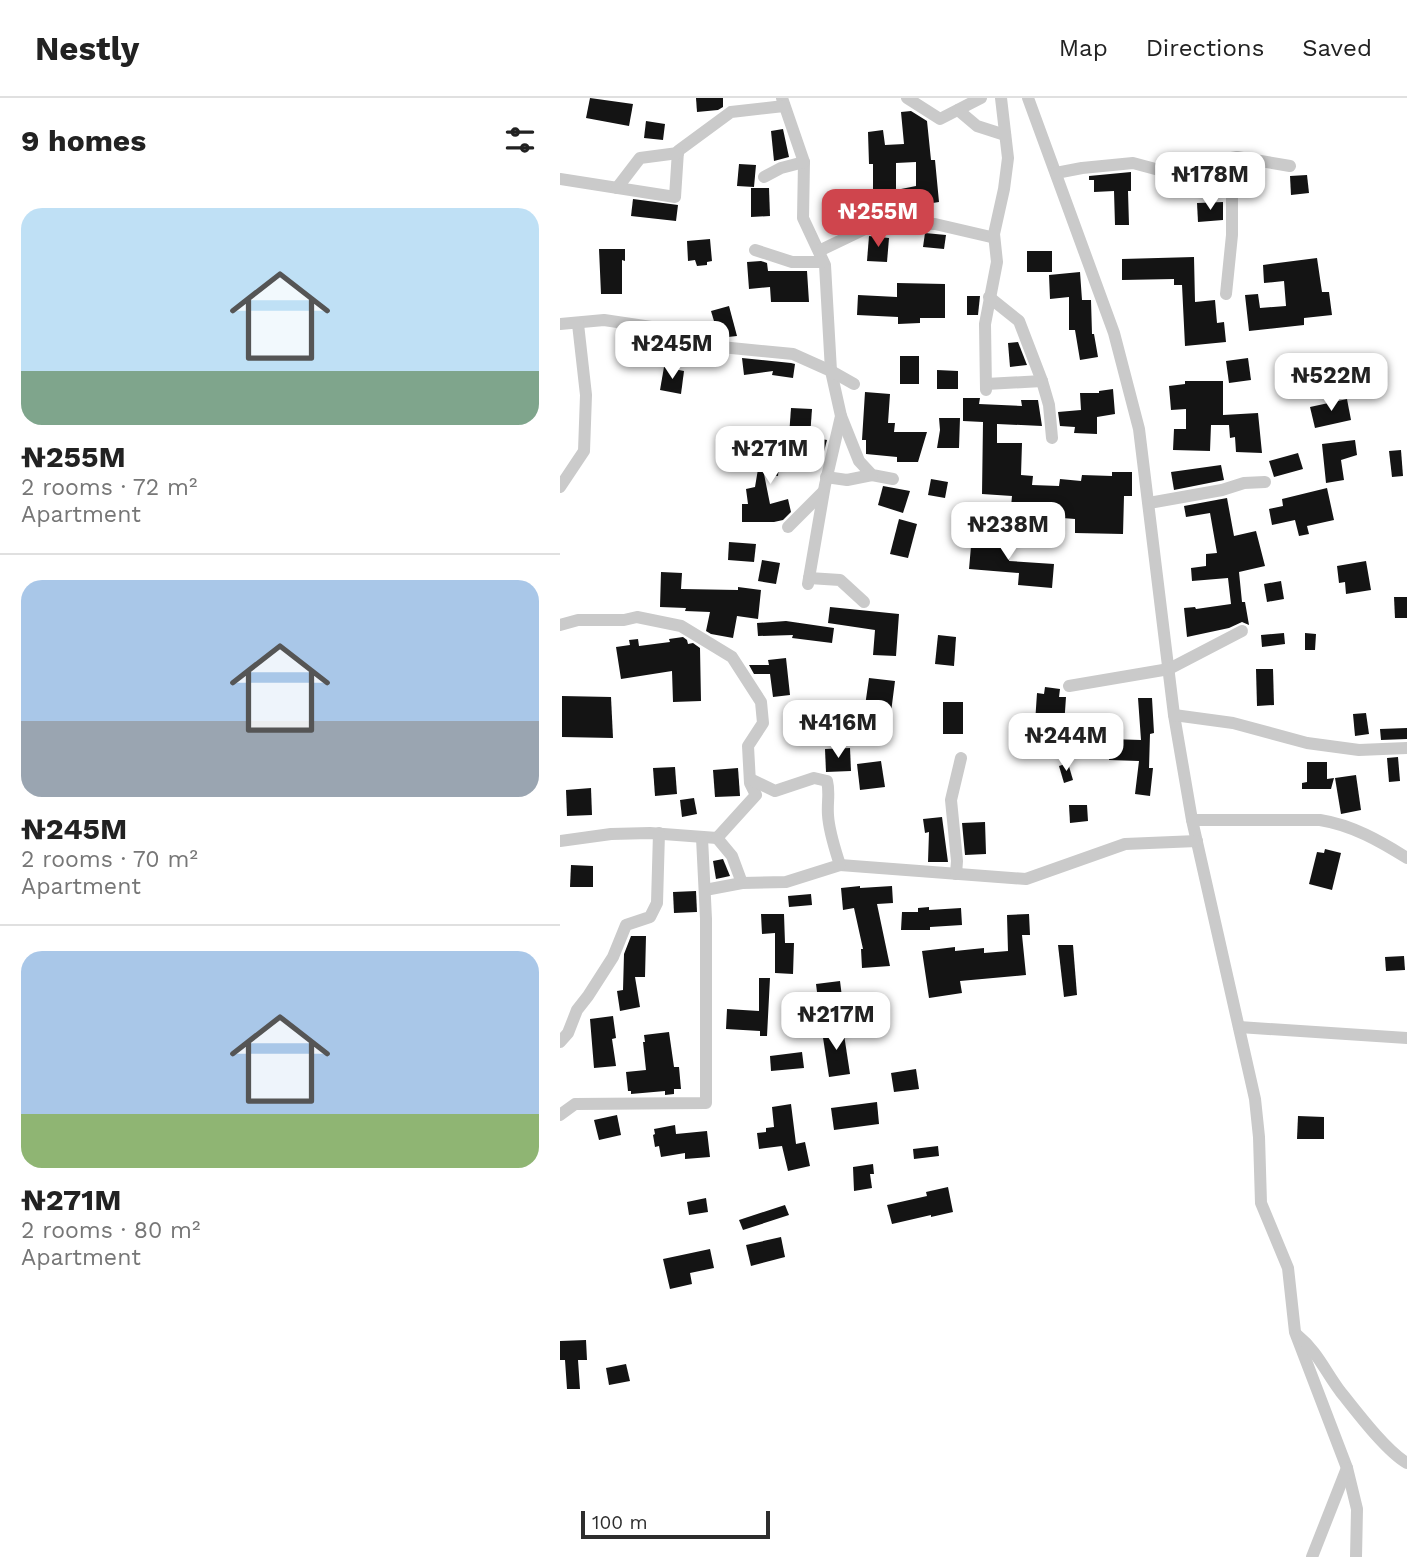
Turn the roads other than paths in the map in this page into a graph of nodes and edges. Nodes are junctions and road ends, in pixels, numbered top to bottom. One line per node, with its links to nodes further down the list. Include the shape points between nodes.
1 (907, 98): 6 (street, via 940,119)
2 (981, 98): 6 (street)
3 (1001, 98): 7 (street)
4 (1028, 98): 12 (street)
5 (783, 102): 8 (street, via 731,112); 9 (street)
6 (958, 110): 7 (street, via 977,126)
7 (1005, 135): 16 (street, via 1008,158)
8 (678, 153): 15 (street, via 640,158); 15 (street, via 675,197)
9 (804, 162): 13 (street); 18 (street, via 803,218)
10 (1210, 162): 11 (street, via 1237,157); 12 (street, via 1159,170 1133,163); 19 (street, via 1232,180)
11 (1290, 166)
12 (1056, 173): 34 (street, via 1114,333 1139,429)
13 (764, 177)
14 (561, 179): 15 (street)
15 (617, 188)
16 (994, 234): 18 (street, via 935,224 875,224); 20 (street, via 997,262)
17 (755, 250): 18 (street, via 792,262)
18 (821, 256): 23 (street, via 828,284)
19 (1226, 294)
20 (989, 297): 24 (street, via 1019,321); 24 (street, via 986,387)
21 (560, 324): 22 (street)
22 (578, 324): 23 (street, via 604,320 678,331 701,345 781,352); 32 (street, via 586,395 584,451)
23 (831, 370): 25 (street); 26 (street)
24 (1042, 381): 27 (street)
25 (854, 384)
26 (841, 416): 28 (street, via 859,461); 29 (street)
27 (1052, 438)
28 (872, 475): 29 (street, via 847,480); 30 (street)
29 (826, 477): 33 (street)
30 (893, 480)
31 (1265, 482): 34 (street)
32 (560, 487)
33 (823, 492): 35 (street); 36 (street, via 808,581 840,580)
34 (1149, 503): 39 (street)
35 (788, 527)
36 (864, 602)
37 (560, 625): 44 (street, via 637,617 681,626 732,657 761,702 763,723 748,746)
38 (1242, 631): 39 (street)
39 (1169, 669): 40 (street); 41 (street)
40 (1069, 686)
41 (1174, 715): 42 (street, via 1233,723 1307,743 1359,750); 45 (street)
42 (1407, 748)
43 (961, 758): 53 (street, via 951,800)
44 (750, 779): 48 (street, via 756,795); 52 (street, via 775,791 814,778 827,781 831,795 827,813)
45 (1192, 820): 50 (street); 51 (street, via 1340,823)
46 (659, 834): 47 (street); 49 (street); 58 (street, via 657,903 650,917 626,925 613,957)
47 (702, 838): 48 (street); 55 (street)
48 (717, 838): 54 (street, via 732,856)
49 (560, 841)
50 (1197, 841): 53 (street, via 1125,844 1026,879); 56 (street)
51 (1407, 858)
52 (840, 865): 53 (street); 54 (street, via 786,882)
53 (956, 874)
54 (742, 883): 55 (street)
55 (705, 890): 59 (street, via 706,1103 575,1104)
56 (1239, 1027): 57 (street); 60 (street, via 1255,1099 1261,1203 1288,1268)
57 (1407, 1038)
58 (560, 1042)
59 (560, 1115)
60 (1294, 1332): 61 (street, via 1312,1346 1340,1390); 62 (street)
61 (1407, 1463)
62 (1347, 1468): 63 (street); 64 (street, via 1357,1509)
63 (1312, 1557)
64 (1356, 1557)

